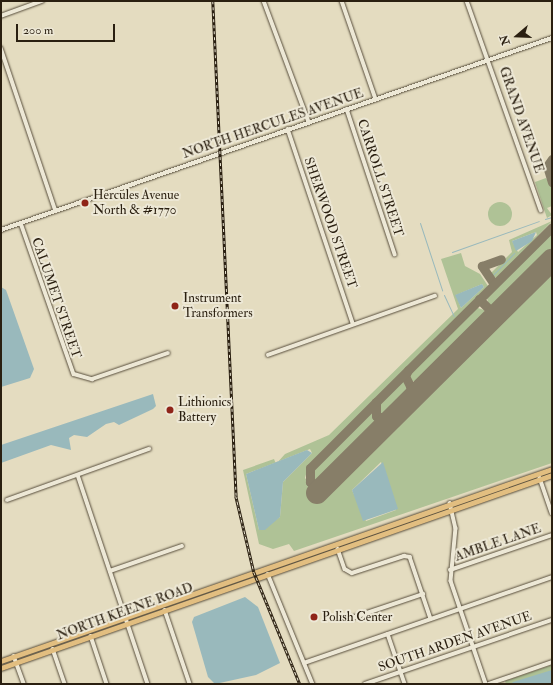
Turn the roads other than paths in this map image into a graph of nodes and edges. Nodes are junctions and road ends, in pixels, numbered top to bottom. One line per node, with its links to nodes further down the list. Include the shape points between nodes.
1 (42, 1): 5 (street)
2 (264, 1): 11 (street)
3 (342, 1): 9 (street)
4 (467, 1): 8 (street, GRAND AVENUE)
5 (1, 16)
6 (552, 38): 8 (street, NORTH HERCULES AVENUE)
7 (1, 48): 13 (street)
8 (490, 60): 9 (street, NORTH HERCULES AVENUE); 14 (street, GRAND AVENUE)
9 (376, 99): 10 (street, NORTH HERCULES AVENUE)
10 (347, 109): 11 (street, NORTH HERCULES AVENUE); 17 (street, CARROLL STREET)
11 (309, 122): 12 (street, NORTH HERCULES AVENUE)
12 (288, 129): 13 (street, NORTH HERCULES AVENUE); 19 (street, SHERWOOD STREET)
13 (56, 210): 15 (street, NORTH HERCULES AVENUE)
14 (541, 210)
15 (20, 224): 16 (street, NORTH HERCULES AVENUE); 20 (street, CALUMET STREET, via 74,374 92,379)
16 (1, 230)
17 (395, 254)
18 (435, 296): 19 (street)
19 (353, 324): 21 (street)
20 (168, 353)
21 (268, 356)
22 (149, 449): 25 (street)
23 (552, 469): 24 (main road)
24 (538, 473): 27 (street); 29 (main road, NORTH KEENE ROAD)
25 (78, 475): 28 (street); 36 (street)
26 (552, 475): 27 (main road)
27 (540, 479): 30 (main road, NORTH KEENE ROAD); 31 (street)
28 (7, 500)
29 (450, 503): 30 (street); 42 (main road, NORTH KEENE ROAD)
30 (452, 510): 34 (main road, NORTH KEENE ROAD); 35 (street, via 456,528)
31 (552, 513)
32 (552, 535): 35 (street, AMBLE LANE)
33 (182, 546): 36 (street)
34 (338, 549): 37 (main road, NORTH KEENE ROAD); 39 (street, via 345,569 352,574 408,556)
35 (450, 570): 40 (street)
36 (110, 571): 42 (street)
37 (268, 574): 41 (main road, NORTH KEENE ROAD); 55 (street)
38 (552, 577): 40 (street)
39 (423, 594): 43 (street); 44 (street)
40 (460, 609): 44 (street); 49 (street)
41 (165, 610): 46 (main road, NORTH KEENE ROAD); 62 (street)
42 (125, 617): 46 (street); 51 (main road, NORTH KEENE ROAD)
43 (352, 618)
44 (431, 619): 47 (street)
45 (552, 620): 49 (street, SOUTH ARDEN AVENUE)
46 (128, 623): 48 (main road, NORTH KEENE ROAD); 61 (street)
47 (388, 634): 55 (street); 57 (street)
48 (90, 636): 50 (main road, NORTH KEENE ROAD); 60 (street)
49 (473, 647): 57 (street, SOUTH ARDEN AVENUE); 66 (street)
50 (54, 649): 53 (main road, NORTH KEENE ROAD); 59 (street)
51 (14, 656): 52 (main road, NORTH KEENE ROAD); 53 (street)
52 (1, 661)
53 (16, 662): 56 (main road, NORTH KEENE ROAD); 58 (street)
54 (552, 662): 66 (street)
55 (304, 663): 63 (street)
56 (1, 668)
57 (401, 672): 64 (street, SOUTH ARDEN AVENUE); 65 (street)
58 (24, 684)
59 (65, 684)
60 (107, 684)
61 (148, 684)
62 (190, 684)
63 (312, 684)
64 (365, 684)
65 (405, 684)
66 (488, 684)

